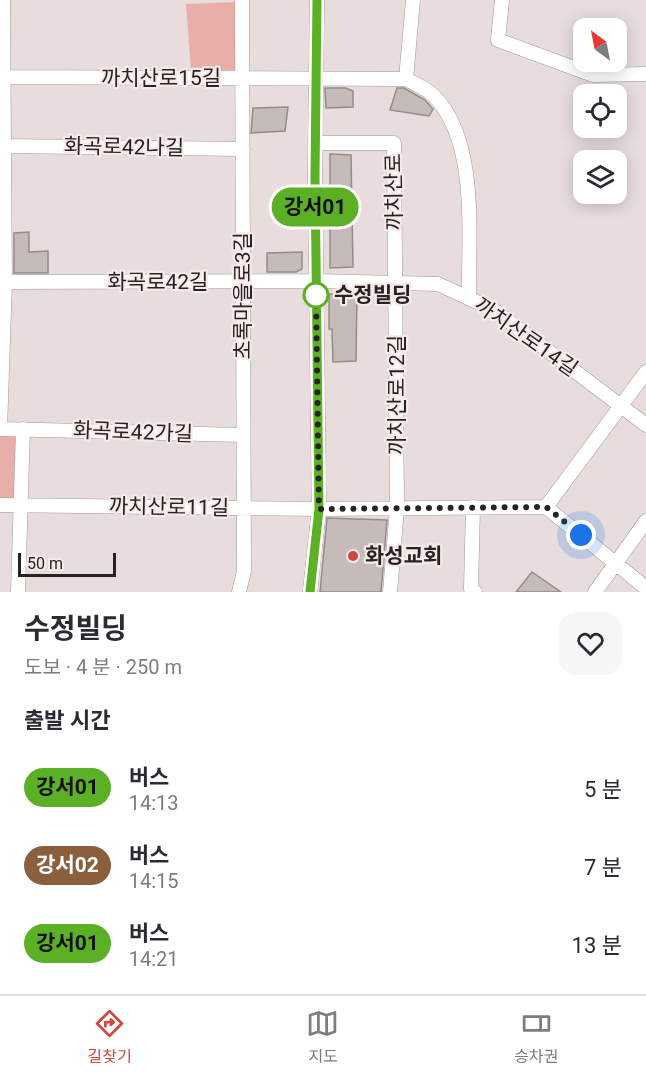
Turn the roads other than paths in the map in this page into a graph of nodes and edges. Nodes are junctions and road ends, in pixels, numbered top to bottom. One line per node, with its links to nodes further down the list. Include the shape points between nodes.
1 (3, 0): 7 (street)
2 (242, 0): 8 (street, 초록마을로3길)
3 (317, 0): 9 (street)
4 (413, 0): 10 (street)
5 (502, 0): 6 (street, via 498,40 593,75)
6 (646, 74)
7 (4, 77): 8 (street, 까치산로15길); 12 (street)
8 (242, 78): 9 (street, 까치산로15길); 13 (street, 초록마을로3길)
9 (318, 78): 10 (street, 까치산로15길); 11 (street)
10 (406, 79): 18 (street, via 433,94 449,115 459,143 467,173)
11 (316, 142): 14 (street); 17 (street, 까치산로, via 393,143)
12 (4, 146): 13 (street, 화곡로42나길); 15 (street)
13 (243, 148): 16 (street, 초록마을로3길)
14 (316, 281): 16 (street, 화곡로42길); 17 (street, 까치산로14길); 30 (street)
15 (3, 282): 16 (street, 화곡로42길); 22 (street, 화곡로42가길, via 0,429)
16 (242, 283): 23 (street, 초록마을로3길)
17 (396, 283): 18 (street, 까치산로14길, via 438,284); 29 (street, 까치산로12길)
18 (470, 297): 20 (street, 까치산로14길, via 494,310)
19 (646, 372): 20 (street)
20 (621, 406): 21 (street, 까치산로14길); 27 (street)
21 (646, 424)
22 (23, 429): 23 (street, 화곡로42가길); 24 (street)
23 (243, 435): 28 (street, 초록마을로3길)
24 (20, 504): 25 (street, 까치산로11길); 28 (street, 까치산로11길); 34 (street)
25 (0, 505)
26 (472, 507): 27 (street); 29 (street); 38 (street, via 470,574 471,589)
27 (546, 507): 32 (street)
28 (244, 508): 30 (street, 까치산로11길); 35 (street, 초록마을로3길, via 244,571)
29 (397, 508): 30 (street); 37 (street, 까치산로12길)
30 (319, 509): 36 (street)
31 (646, 521): 32 (street)
32 (616, 563): 33 (street); 39 (street)
33 (646, 588)
34 (18, 592)
35 (239, 592)
36 (310, 592)
37 (390, 592)
38 (475, 592)
39 (595, 592)

